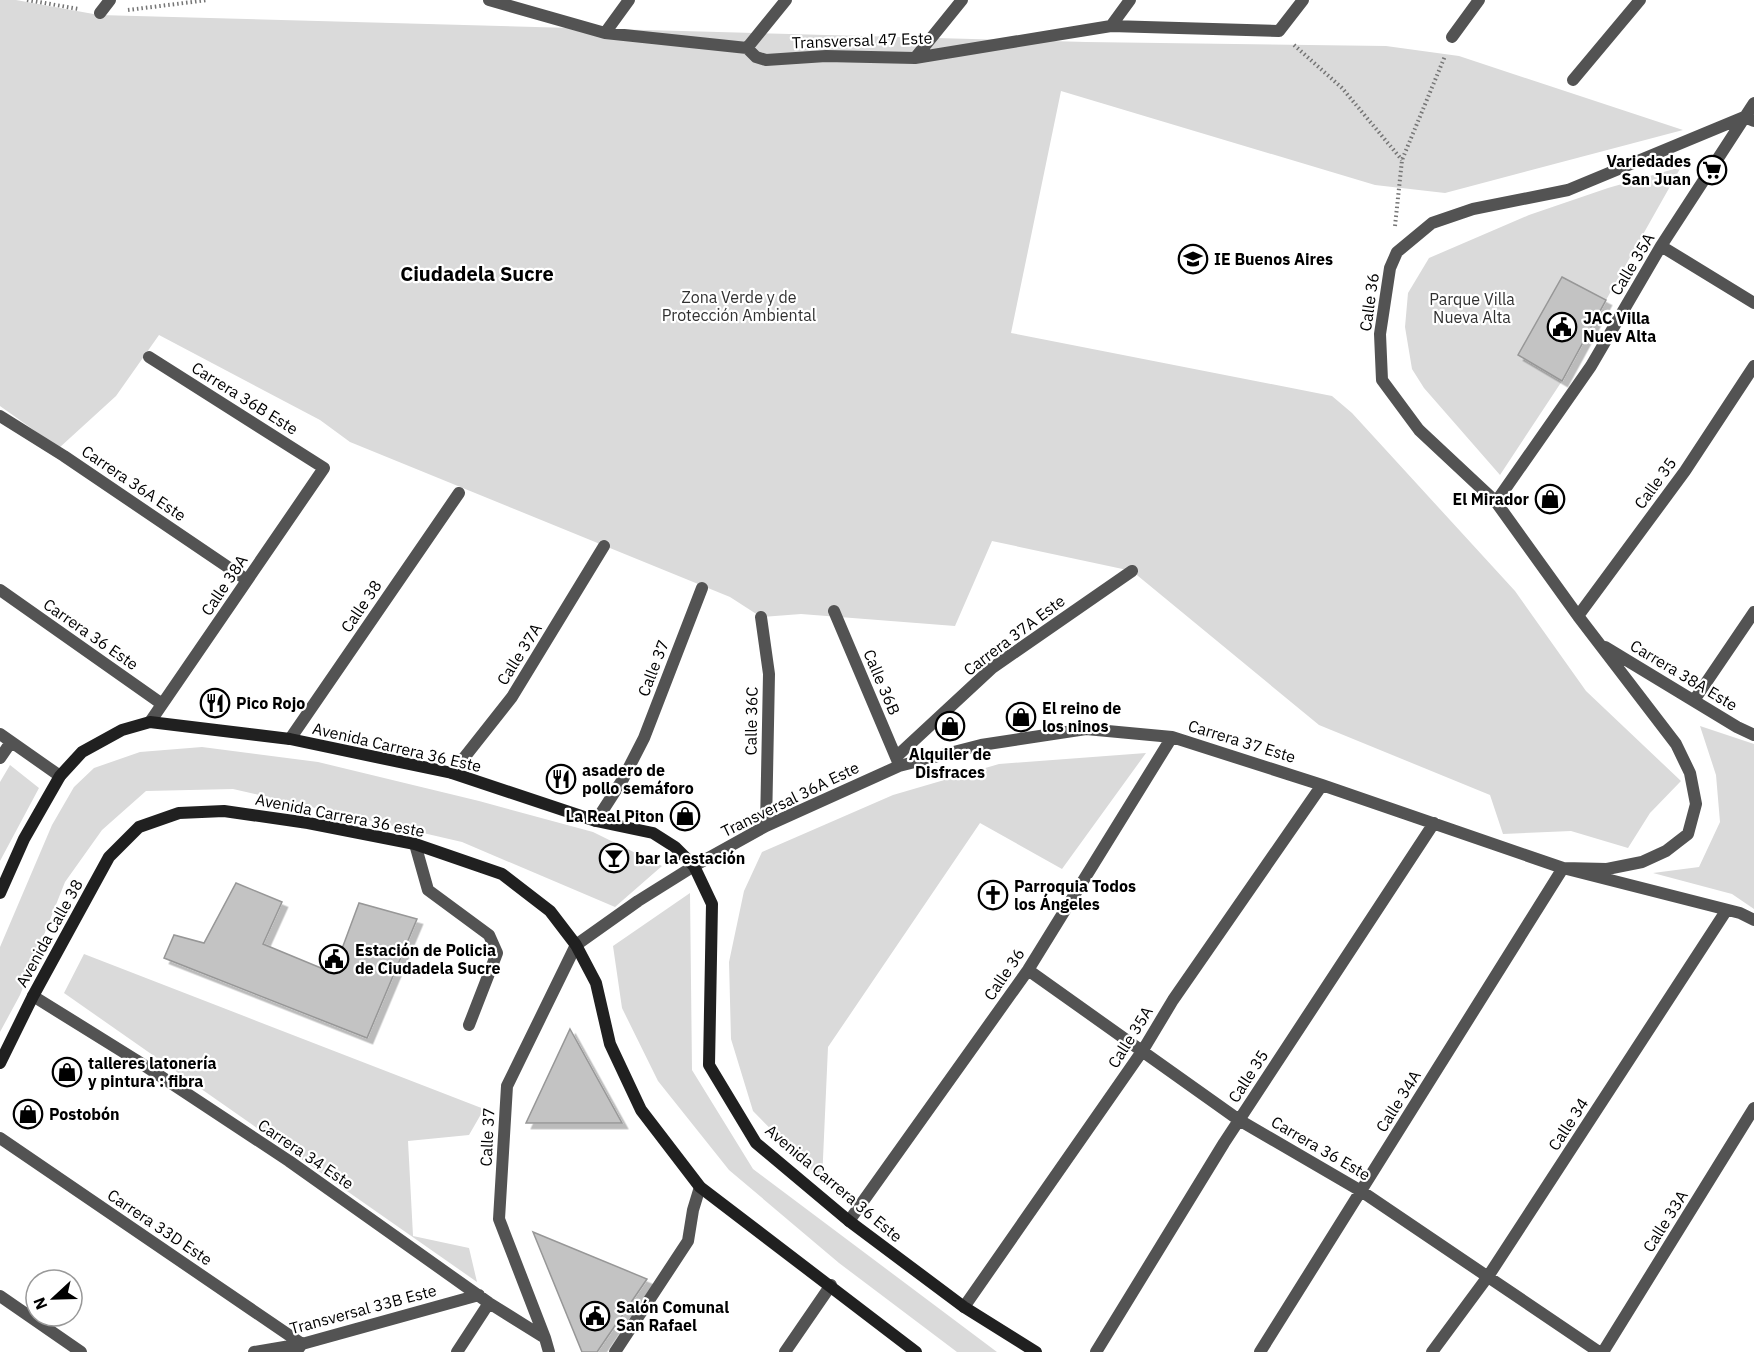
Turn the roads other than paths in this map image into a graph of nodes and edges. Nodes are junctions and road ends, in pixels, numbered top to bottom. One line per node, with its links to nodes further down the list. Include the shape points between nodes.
1 (110, 0): 10 (street)
2 (489, 0): 12 (street, Transversal 47 Este)
3 (629, 0): 12 (street)
4 (786, 0): 14 (street)
5 (962, 0): 15 (street)
6 (1130, 0): 11 (street)
7 (1303, 0): 11 (street, Transversal 47 Este, via 1279,31)
8 (1479, 0): 13 (street)
9 (1640, 0): 16 (street)
10 (100, 13)
11 (1111, 26): 15 (street, Transversal 47 Este)
12 (604, 33): 14 (street, Transversal 47 Este)
13 (1452, 37)
14 (747, 48): 15 (street, Transversal 47 Este, via 766,60)
15 (915, 58)
16 (1573, 80)
17 (1754, 103): 18 (street, Calle 35A)
18 (1749, 119): 19 (street, Calle 35A); 23 (street, Calle 36, via 1568,190 1455,214 1432,223 1397,252 1390,268 1380,334)
19 (1661, 246): 20 (street); 27 (street, Calle 35A, via 1591,366)
20 (1754, 303)
21 (149, 357): 25 (street, Carrera 36B Este)
22 (1754, 366): 35 (street, Calle 35, via 1685,471)
23 (1382, 380): 27 (street, Carrera 37 Este, via 1419,430)
24 (0, 416): 30 (street, Carrera 36A Este)
25 (324, 468): 30 (street, Calle 38A)
26 (459, 493): 44 (street, Calle 38)
27 (1496, 502): 35 (street, Carrera 37 Este)
28 (604, 546): 47 (street, Calle 37A, via 512,697)
29 (1132, 571): 46 (street, Carrera 37A Este, via 992,668)
30 (247, 580): 39 (street, Calle 38A)
31 (702, 588): 50 (street, Calle 37, via 644,738)
32 (0, 590): 39 (street, Carrera 36 Este)
33 (834, 611): 46 (street, Calle 36B)
34 (1754, 612): 38 (street)
35 (1578, 616): 37 (street, Carrera 37 Este)
36 (761, 617): 52 (street, Calle 36C, via 769,674)
37 (1598, 643): 38 (street, Carrera 38A Este); 56 (street, Carrera 37 Este, via 1676,744 1690,773 1696,804 1688,834 1666,851 1642,862 1607,869)
38 (1695, 699): 41 (street, Carrera 38A Este)
39 (162, 704): 40 (street, Calle 38A)
40 (150, 722): 44 (street, Avenida Carrera 36 Este); 48 (street, via 122,730 82,752)
41 (1754, 735)
42 (1172, 737): 46 (street, Carrera 37 Este, via 1086,729); 49 (street, Carrera 37 Este); 61 (street, Calle 36)
43 (5, 738): 45 (street); 48 (street)
44 (290, 739): 47 (street, Avenida Carrera 36 Este)
45 (0, 758)
46 (898, 761): 52 (street, Transversal 36A Este)
47 (452, 773): 50 (street, Avenida Carrera 36 Este)
48 (60, 776): 57 (street, via 24,839)
49 (1322, 784): 51 (street, Carrera 37 Este); 64 (street, Calle 35A, via 1173,1000)
50 (596, 821): 55 (street, Avenida Carrera 36 Este, via 653,833)
51 (1434, 823): 56 (street, Carrera 37 Este); 67 (street, Calle 35)
52 (766, 826): 55 (street, Transversal 36A Este)
53 (139, 827): 54 (street, Avenida Carrera 36 este, via 179,813 225,811); 62 (street, Avenida Calle 38, via 109,857)
54 (415, 844): 60 (street, Avenida Carrera 36 este, via 502,874 550,911); 63 (street, via 428,890 489,935 497,954)
55 (694, 866): 60 (street, Transversal 36A Este); 71 (street, Avenida Carrera 36 Este, via 712,904 709,1065 756,1143)
56 (1563, 868): 58 (street, Carrera 37 Este); 70 (street, Calle 34A)
57 (0, 894)
58 (1726, 911): 59 (street, Carrera 37 Este); 72 (street, Calle 34)
59 (1754, 920)
60 (576, 945): 69 (street, via 596,983 610,1044 641,1110); 77 (street, Calle 37, via 507,1086 499,1219)
61 (1028, 969): 64 (street, Carrera 36 Este); 71 (street, Calle 36)
62 (33, 996): 65 (street, Avenida Calle 38); 75 (street, Carrera 34 Este, via 289,1161)
63 (470, 1025)
64 (1143, 1050): 67 (street, Carrera 36 Este); 76 (street, Calle 35A)
65 (0, 1063)
66 (1754, 1108): 90 (street, Calle 33A)
67 (1239, 1120): 70 (street, Carrera 36 Este); 87 (street, Calle 35)
68 (0, 1138): 78 (street, Carrera 33D Este)
69 (700, 1187): 73 (street); 83 (street, via 688,1241)
70 (1362, 1191): 72 (street, Carrera 36 Este); 88 (street, Calle 34A)
71 (849, 1221): 76 (street, Avenida Carrera 36 Este)
72 (1489, 1275): 89 (street, Calle 34); 90 (street, Carrera 36 Este)
73 (831, 1285): 84 (street); 85 (street)
74 (0, 1296): 79 (street)
75 (484, 1299): 77 (street, Carrera 34 Este); 78 (street, Transversal 33B Este); 81 (street)
76 (964, 1307): 86 (street, Avenida Carrera 36 Este)
77 (544, 1338): 82 (street)
78 (299, 1348): 80 (street, Transversal 33B Este)
79 (81, 1352)
80 (254, 1352)
81 (457, 1352)
82 (549, 1352)
83 (615, 1352)
84 (785, 1352)
85 (916, 1352)
86 (1036, 1352)
87 (1096, 1352)
88 (1260, 1352)
89 (1432, 1352)
90 (1601, 1352)

